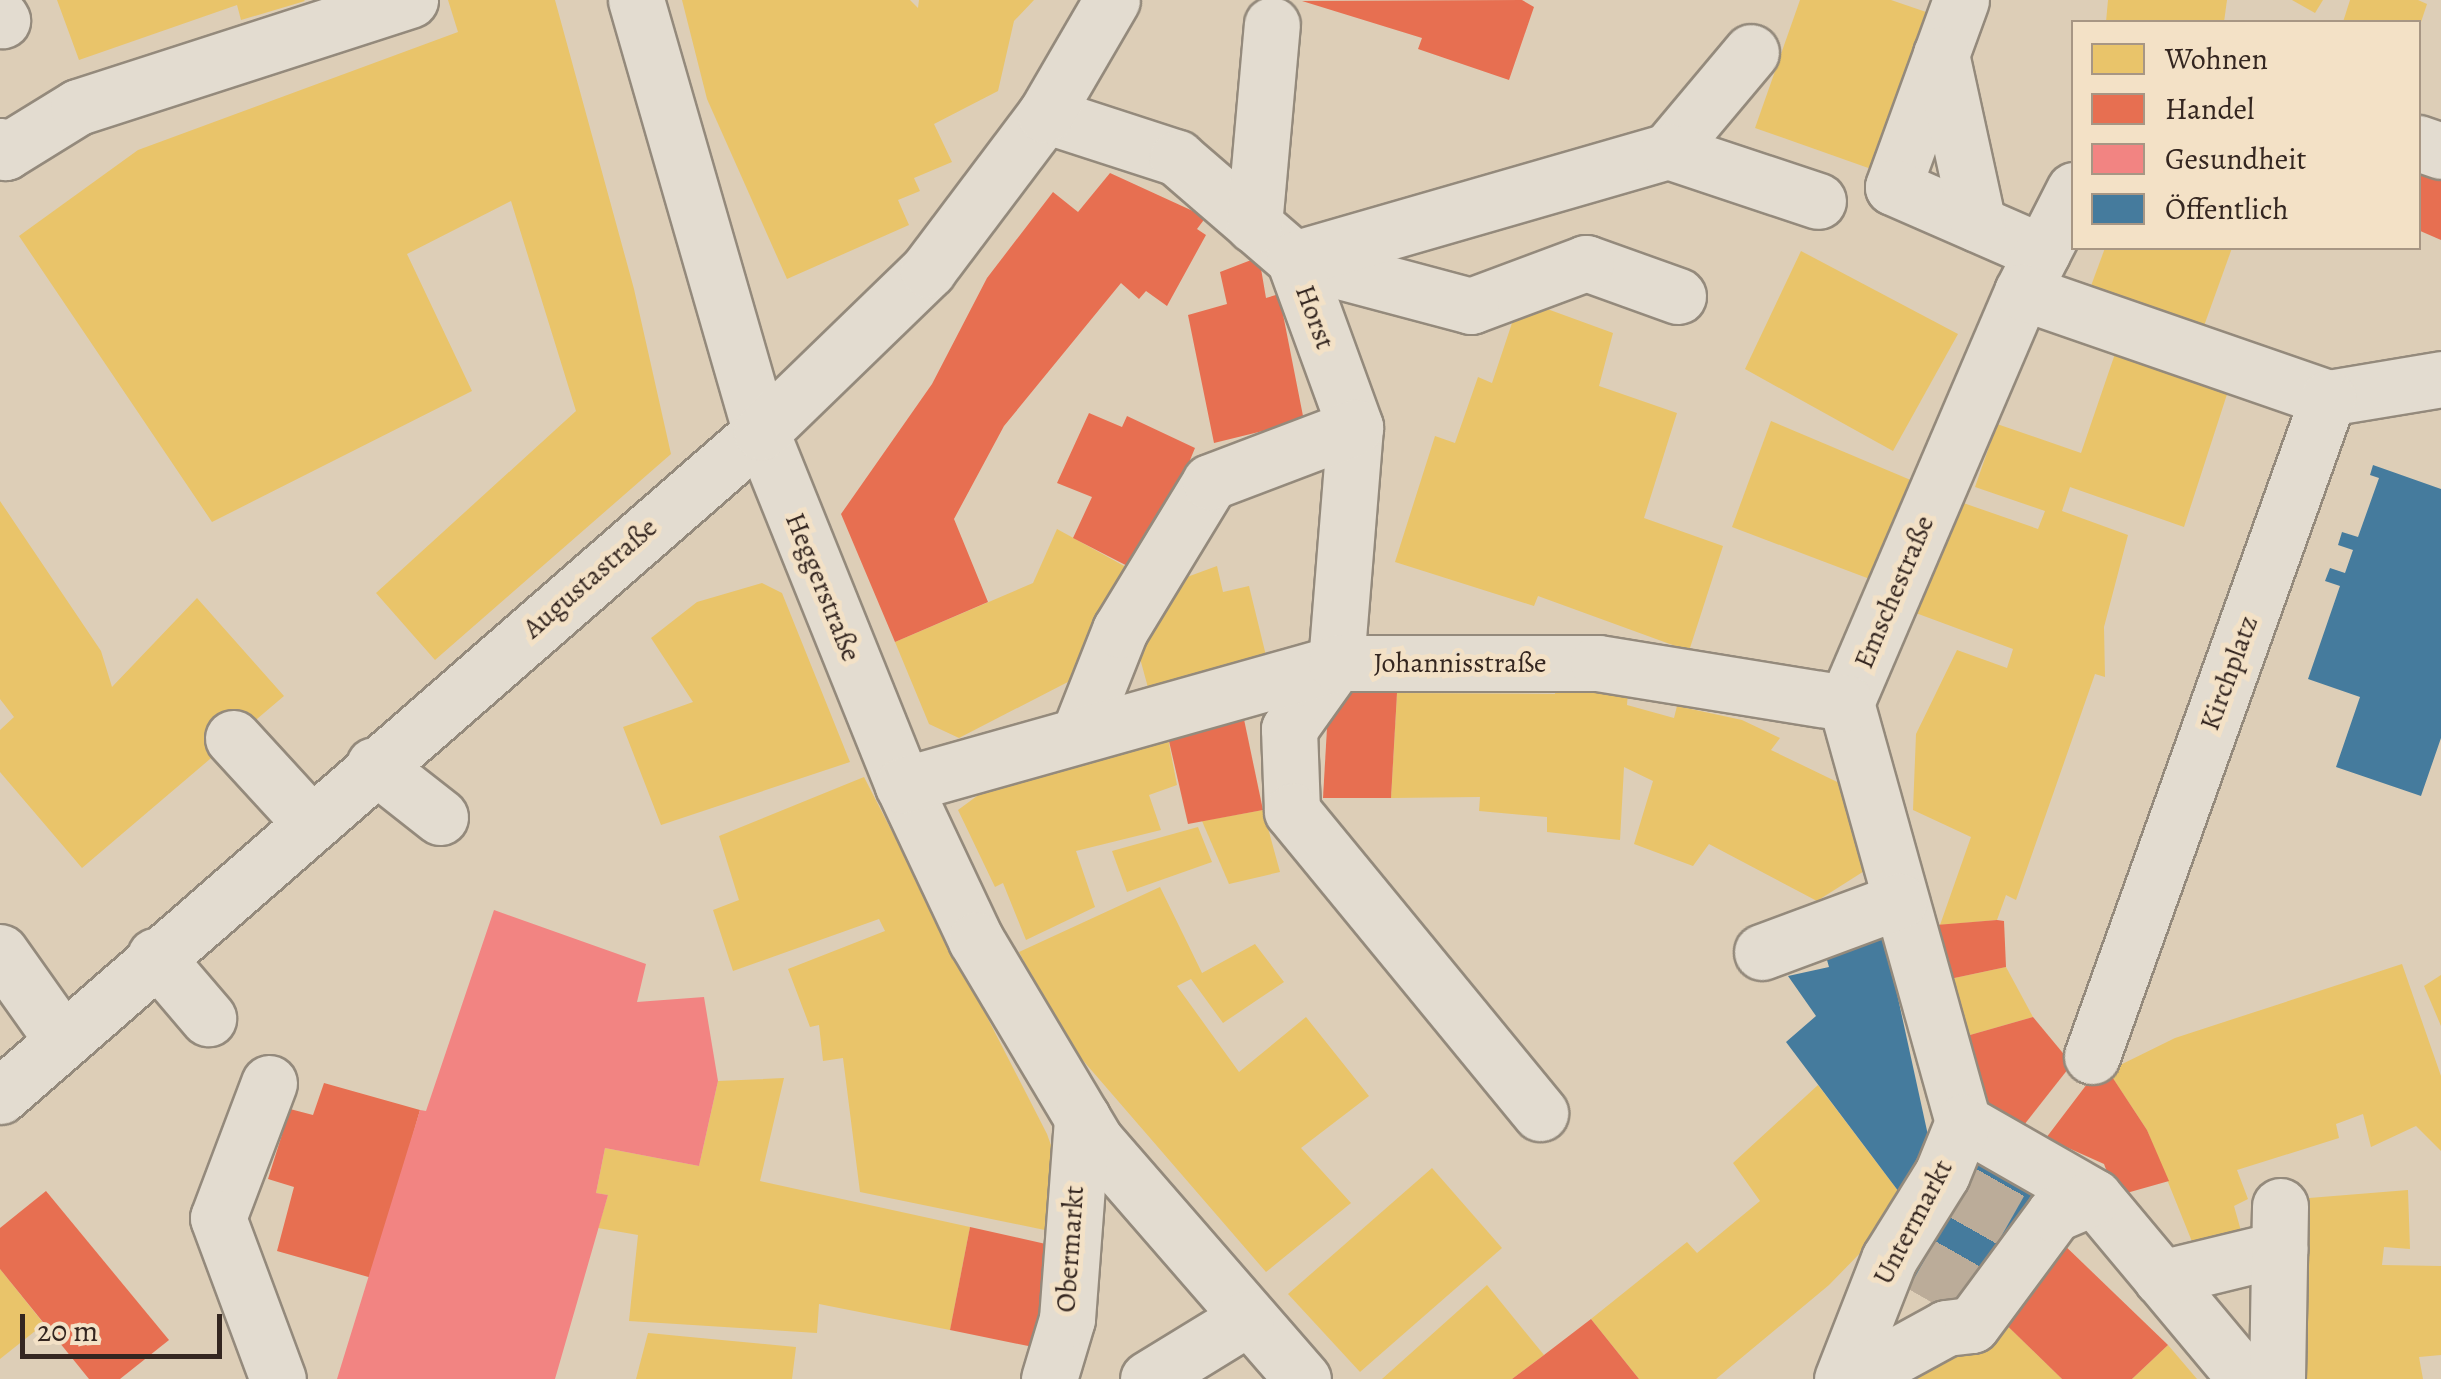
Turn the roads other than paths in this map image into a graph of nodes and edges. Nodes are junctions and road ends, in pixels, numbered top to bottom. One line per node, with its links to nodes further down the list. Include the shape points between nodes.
1 (410, 0): 9 (street, via 78,107 5,152)
2 (636, 0): 20 (street, Heggerstraße)
3 (1112, 0): 8 (street, Augustastraße)
4 (1961, 0): 7 (street)
5 (1272, 25): 14 (street)
6 (1751, 52): 10 (street)
7 (1942, 54): 13 (street); 13 (street, via 1893,187)
8 (1045, 115): 14 (street, Horst, via 1176,158); 20 (street, Augustastraße, via 928,270)
9 (0, 146)
10 (1668, 150): 12 (street); 14 (street)
11 (2071, 196): 15 (street, Emschestraße)
12 (1818, 202)
13 (1978, 224): 15 (street)
14 (1274, 242): 16 (street, via 1471,306 1586,262); 19 (street, Horst)
15 (2032, 272): 18 (street); 22 (street, Emschestraße)
16 (1678, 296)
17 (2441, 379): 18 (street)
18 (2328, 398): 35 (street, Kirchplatz)
19 (1355, 427): 21 (street, Horst); 23 (street, via 1210,482 1120,630)
20 (760, 432): 25 (street, Augustastraße); 26 (street, Heggerstraße)
21 (1336, 663): 22 (street, Johannisstraße, via 1598,663); 23 (street, Johannisstraße); 38 (street, via 1289,728 1292,810)
22 (1846, 703): 29 (street, Emschestraße)
23 (1080, 731): 26 (street, Johannisstraße)
24 (224, 746): 28 (street)
25 (374, 765): 27 (street); 28 (street, Augustastraße)
26 (902, 785): 40 (street, Heggerstraße, via 976,940)
27 (440, 818)
28 (302, 831): 32 (street, Augustastraße)
29 (1899, 901): 31 (street); 39 (street, Emschestraße)
30 (0, 952): 34 (street)
31 (1762, 952)
32 (155, 956): 33 (street); 34 (street, Augustastraße)
33 (208, 1018)
34 (61, 1038): 37 (street, Augustastraße)
35 (2092, 1056)
36 (269, 1083): 45 (street, via 218,1218)
37 (0, 1096)
38 (1540, 1113)
39 (1963, 1122): 41 (street, via 2021,1147); 49 (street, Untermarkt, via 1942,1174 1889,1259)
40 (1089, 1129): 44 (street, Obermarkt); 46 (street, Obermarkt, via 1066,1319)
41 (2094, 1197): 42 (street); 49 (street, via 2054,1214 1972,1325 1946,1328)
42 (2162, 1278): 50 (street); 51 (street, via 2280,1227)
43 (1932, 1302): 49 (street, Untermarkt)
44 (1246, 1318): 47 (street); 48 (street, Obermarkt)
45 (278, 1379)
46 (1049, 1379)
47 (1148, 1379)
48 (1303, 1379)
49 (1848, 1379)
50 (2246, 1379)
51 (2277, 1379)

